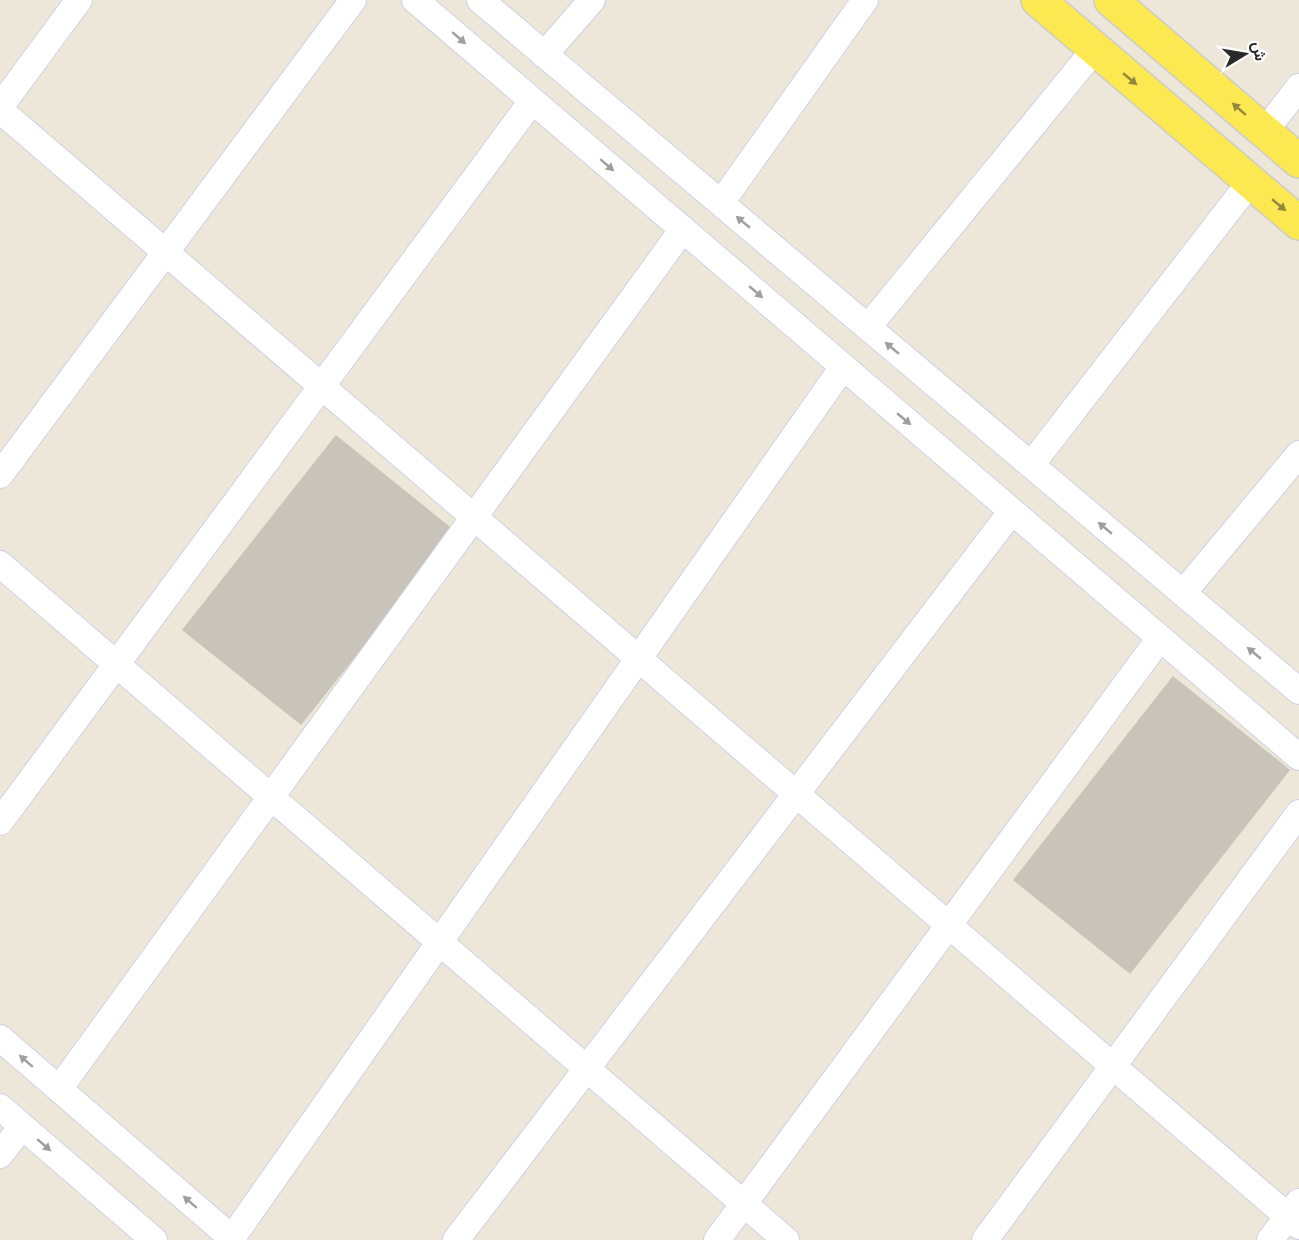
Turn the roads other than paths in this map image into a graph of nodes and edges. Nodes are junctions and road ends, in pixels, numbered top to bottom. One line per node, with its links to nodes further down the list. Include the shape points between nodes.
1 (80, 0): 13 (street)
2 (353, 0): 20 (street)
3 (415, 0): 12 (street, one-way to 12)
4 (480, 0): 10 (street)
5 (592, 0): 10 (street)
6 (865, 0): 17 (street)
7 (1038, 0): 9 (main road)
8 (1111, 0): 14 (main road, one-way to 8)
9 (1095, 49): 16 (main road, one-way to 16); 21 (street)
10 (544, 55): 17 (street)
11 (1299, 87): 14 (street)
12 (532, 101): 19 (street, one-way to 19); 23 (street)
13 (0, 108): 20 (street)
14 (1265, 131): 15 (main road)
15 (1299, 161)
16 (1251, 181): 18 (main road, one-way to 18); 25 (street)
17 (721, 203): 21 (street, one-way to 17)
18 (1299, 223)
19 (683, 230): 22 (street, one-way to 22); 28 (street)
20 (166, 252): 23 (street); 26 (street)
21 (868, 327): 25 (street, one-way to 21)
22 (843, 367): 27 (street, one-way to 27); 32 (street)
23 (322, 386): 28 (street); 33 (street)
24 (1299, 454): 30 (street)
25 (1031, 465): 30 (street, one-way to 25)
26 (0, 475)
27 (1012, 511): 31 (street); 36 (street)
28 (474, 517): 32 (street); 37 (street)
29 (0, 564): 33 (street)
30 (1183, 593): 34 (street, one-way to 30)
31 (1160, 638): 35 (street); 40 (street)
32 (639, 658): 36 (street); 41 (street)
33 (117, 664): 37 (street); 39 (street)
34 (1299, 691)
35 (1299, 757)
36 (796, 794): 40 (street); 44 (street)
37 (271, 797): 41 (street); 45 (street)
38 (1299, 813): 43 (street)
39 (0, 822)
40 (949, 925): 43 (street); 49 (street)
41 (440, 942): 44 (street); 51 (street)
42 (0, 1038): 45 (street, one-way to 42)
43 (1113, 1066): 50 (street); 56 (street)
44 (587, 1069): 49 (street); 53 (street)
45 (59, 1089): 51 (street, one-way to 45)
46 (0, 1107): 47 (street)
47 (22, 1126): 48 (street); 52 (street, one-way to 52)
48 (0, 1155)
49 (744, 1204): 54 (street); 55 (street)
50 (1295, 1215): 57 (street)
51 (233, 1239)
52 (154, 1240)
53 (456, 1240)
54 (717, 1240)
55 (786, 1240)
56 (985, 1240)
57 (1270, 1240)

